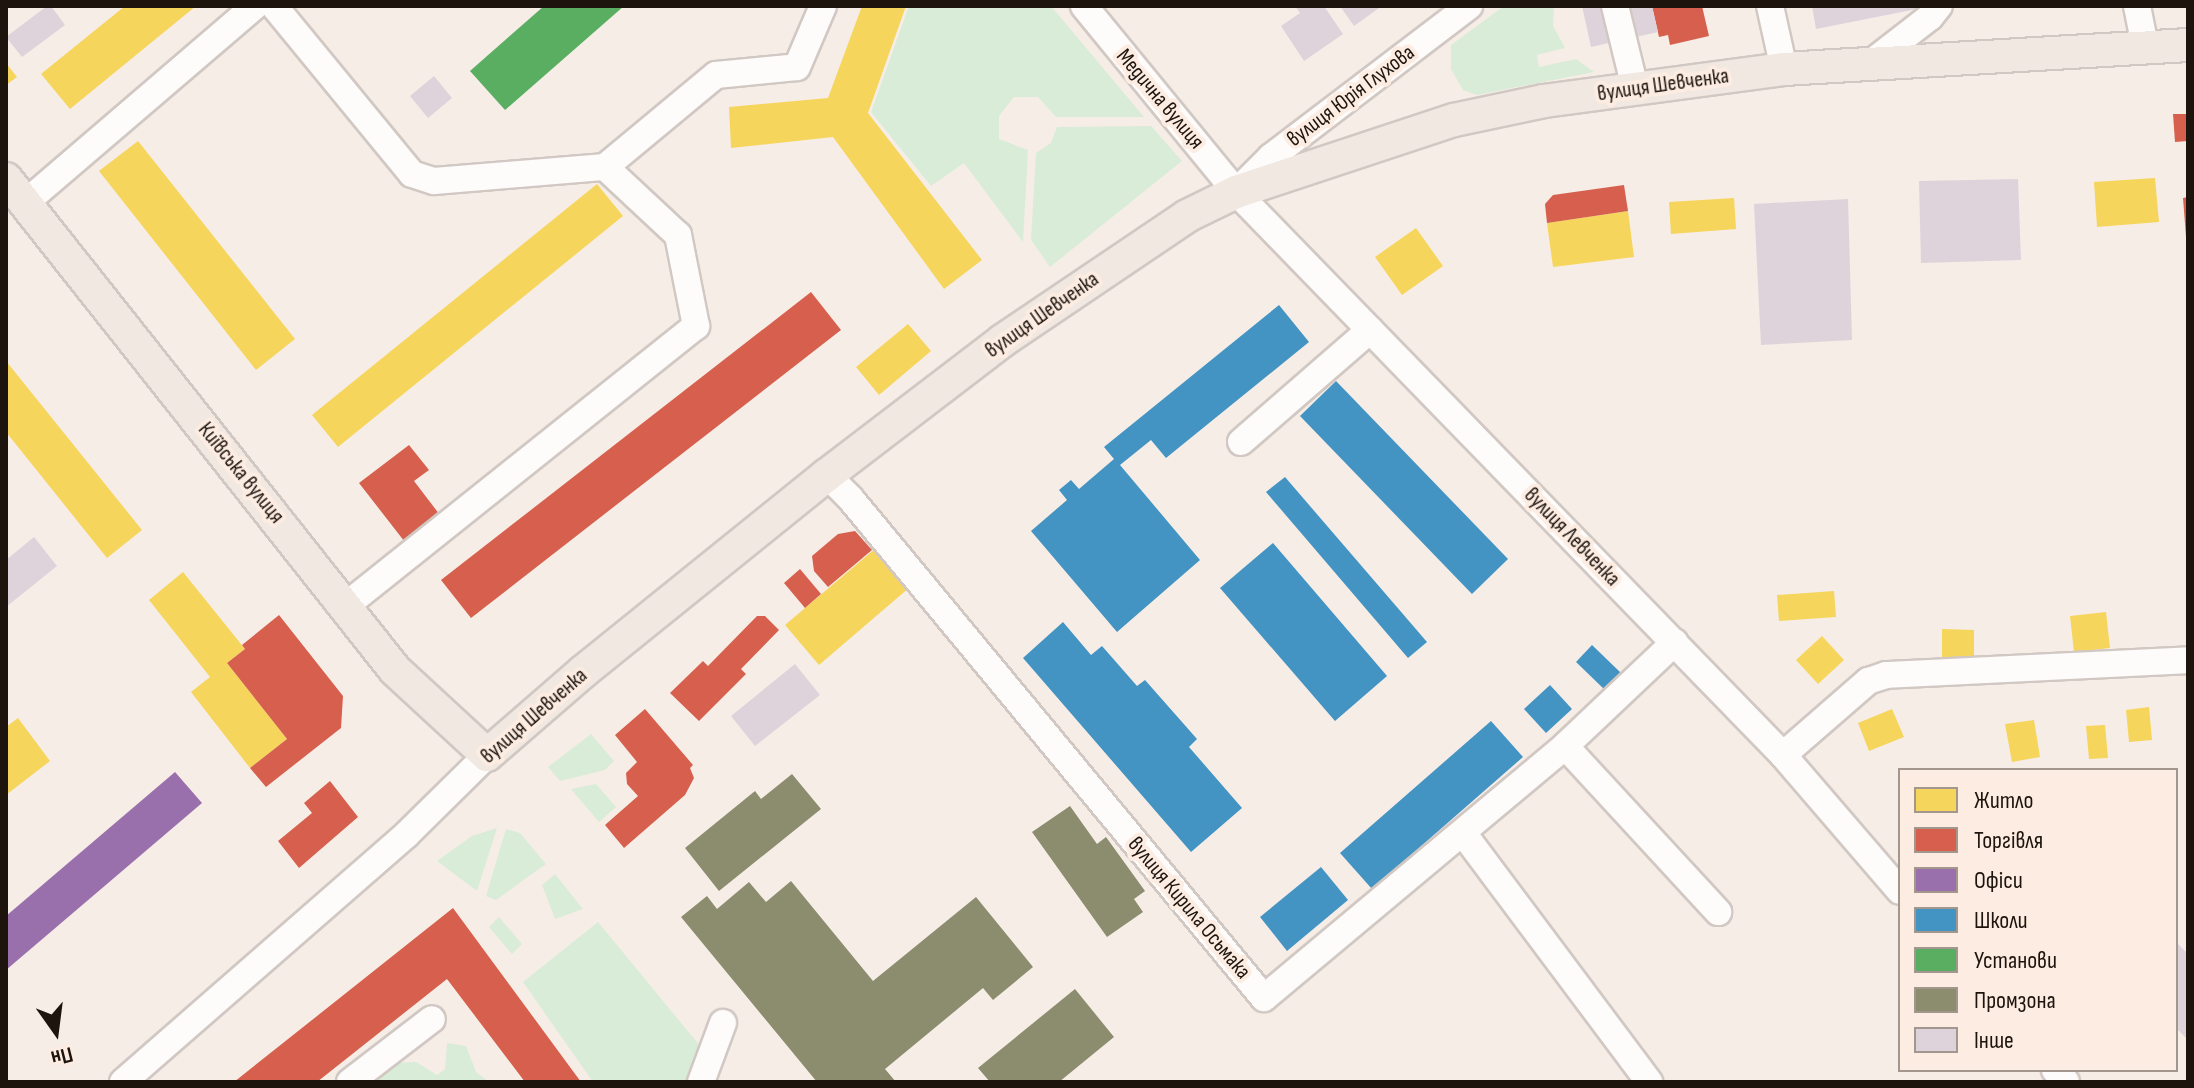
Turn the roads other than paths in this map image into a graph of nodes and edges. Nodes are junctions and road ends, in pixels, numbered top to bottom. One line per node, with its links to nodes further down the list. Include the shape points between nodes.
1 (255, 6): 16 (street)
2 (274, 6): 15 (street, via 421,179)
3 (823, 6): 15 (street, via 797,67 716,75)
4 (1084, 6): 17 (street, Медична вулиця)
5 (1469, 6): 17 (street, вулиця Юрія Глухова, via 1271,157)
6 (1615, 6): 14 (street)
7 (1770, 6): 13 (street)
8 (1939, 6): 12 (street)
9 (2137, 6): 11 (street)
10 (2188, 45): 11 (main road, вулиця Шевченка)
11 (2145, 46): 12 (main road, вулиця Шевченка)
12 (1872, 62): 13 (main road, вулиця Шевченка)
13 (1784, 69): 14 (main road, вулиця Шевченка)
14 (1635, 88): 17 (main road, вулиця Шевченка, via 1454,120)
15 (605, 167): 21 (street, via 678,235 696,326)
16 (15, 191): 21 (main road, Київська вулиця)
17 (1236, 192): 18 (street, вулиця Левченка); 20 (main road, вулиця Шевченка, via 1187,216 1002,341)
18 (1370, 330): 19 (street); 22 (street, вулиця Левченка)
19 (1241, 442)
20 (827, 475): 25 (main road, вулиця Шевченка); 27 (street, вулиця Кирила Осьмака, via 1264,998)
21 (347, 605): 25 (main road, Київська вулиця, via 395,670)
22 (1675, 642): 24 (street, вулиця Кирила Осьмака); 26 (street, вулиця Левченка)
23 (2188, 660): 26 (street, via 1886,675 1868,681)
24 (1565, 746): 27 (street, вулиця Кирила Осьмака); 29 (street)
25 (487, 755): 32 (street, вулиця Шевченка)
26 (1783, 755): 28 (street, вулиця Левченка)
27 (1463, 833): 35 (street)
28 (1898, 889)
29 (1718, 912)
30 (432, 1019): 33 (street)
31 (723, 1023): 34 (street)
32 (136, 1078)
33 (350, 1082)
34 (701, 1082)
35 (1649, 1082)

